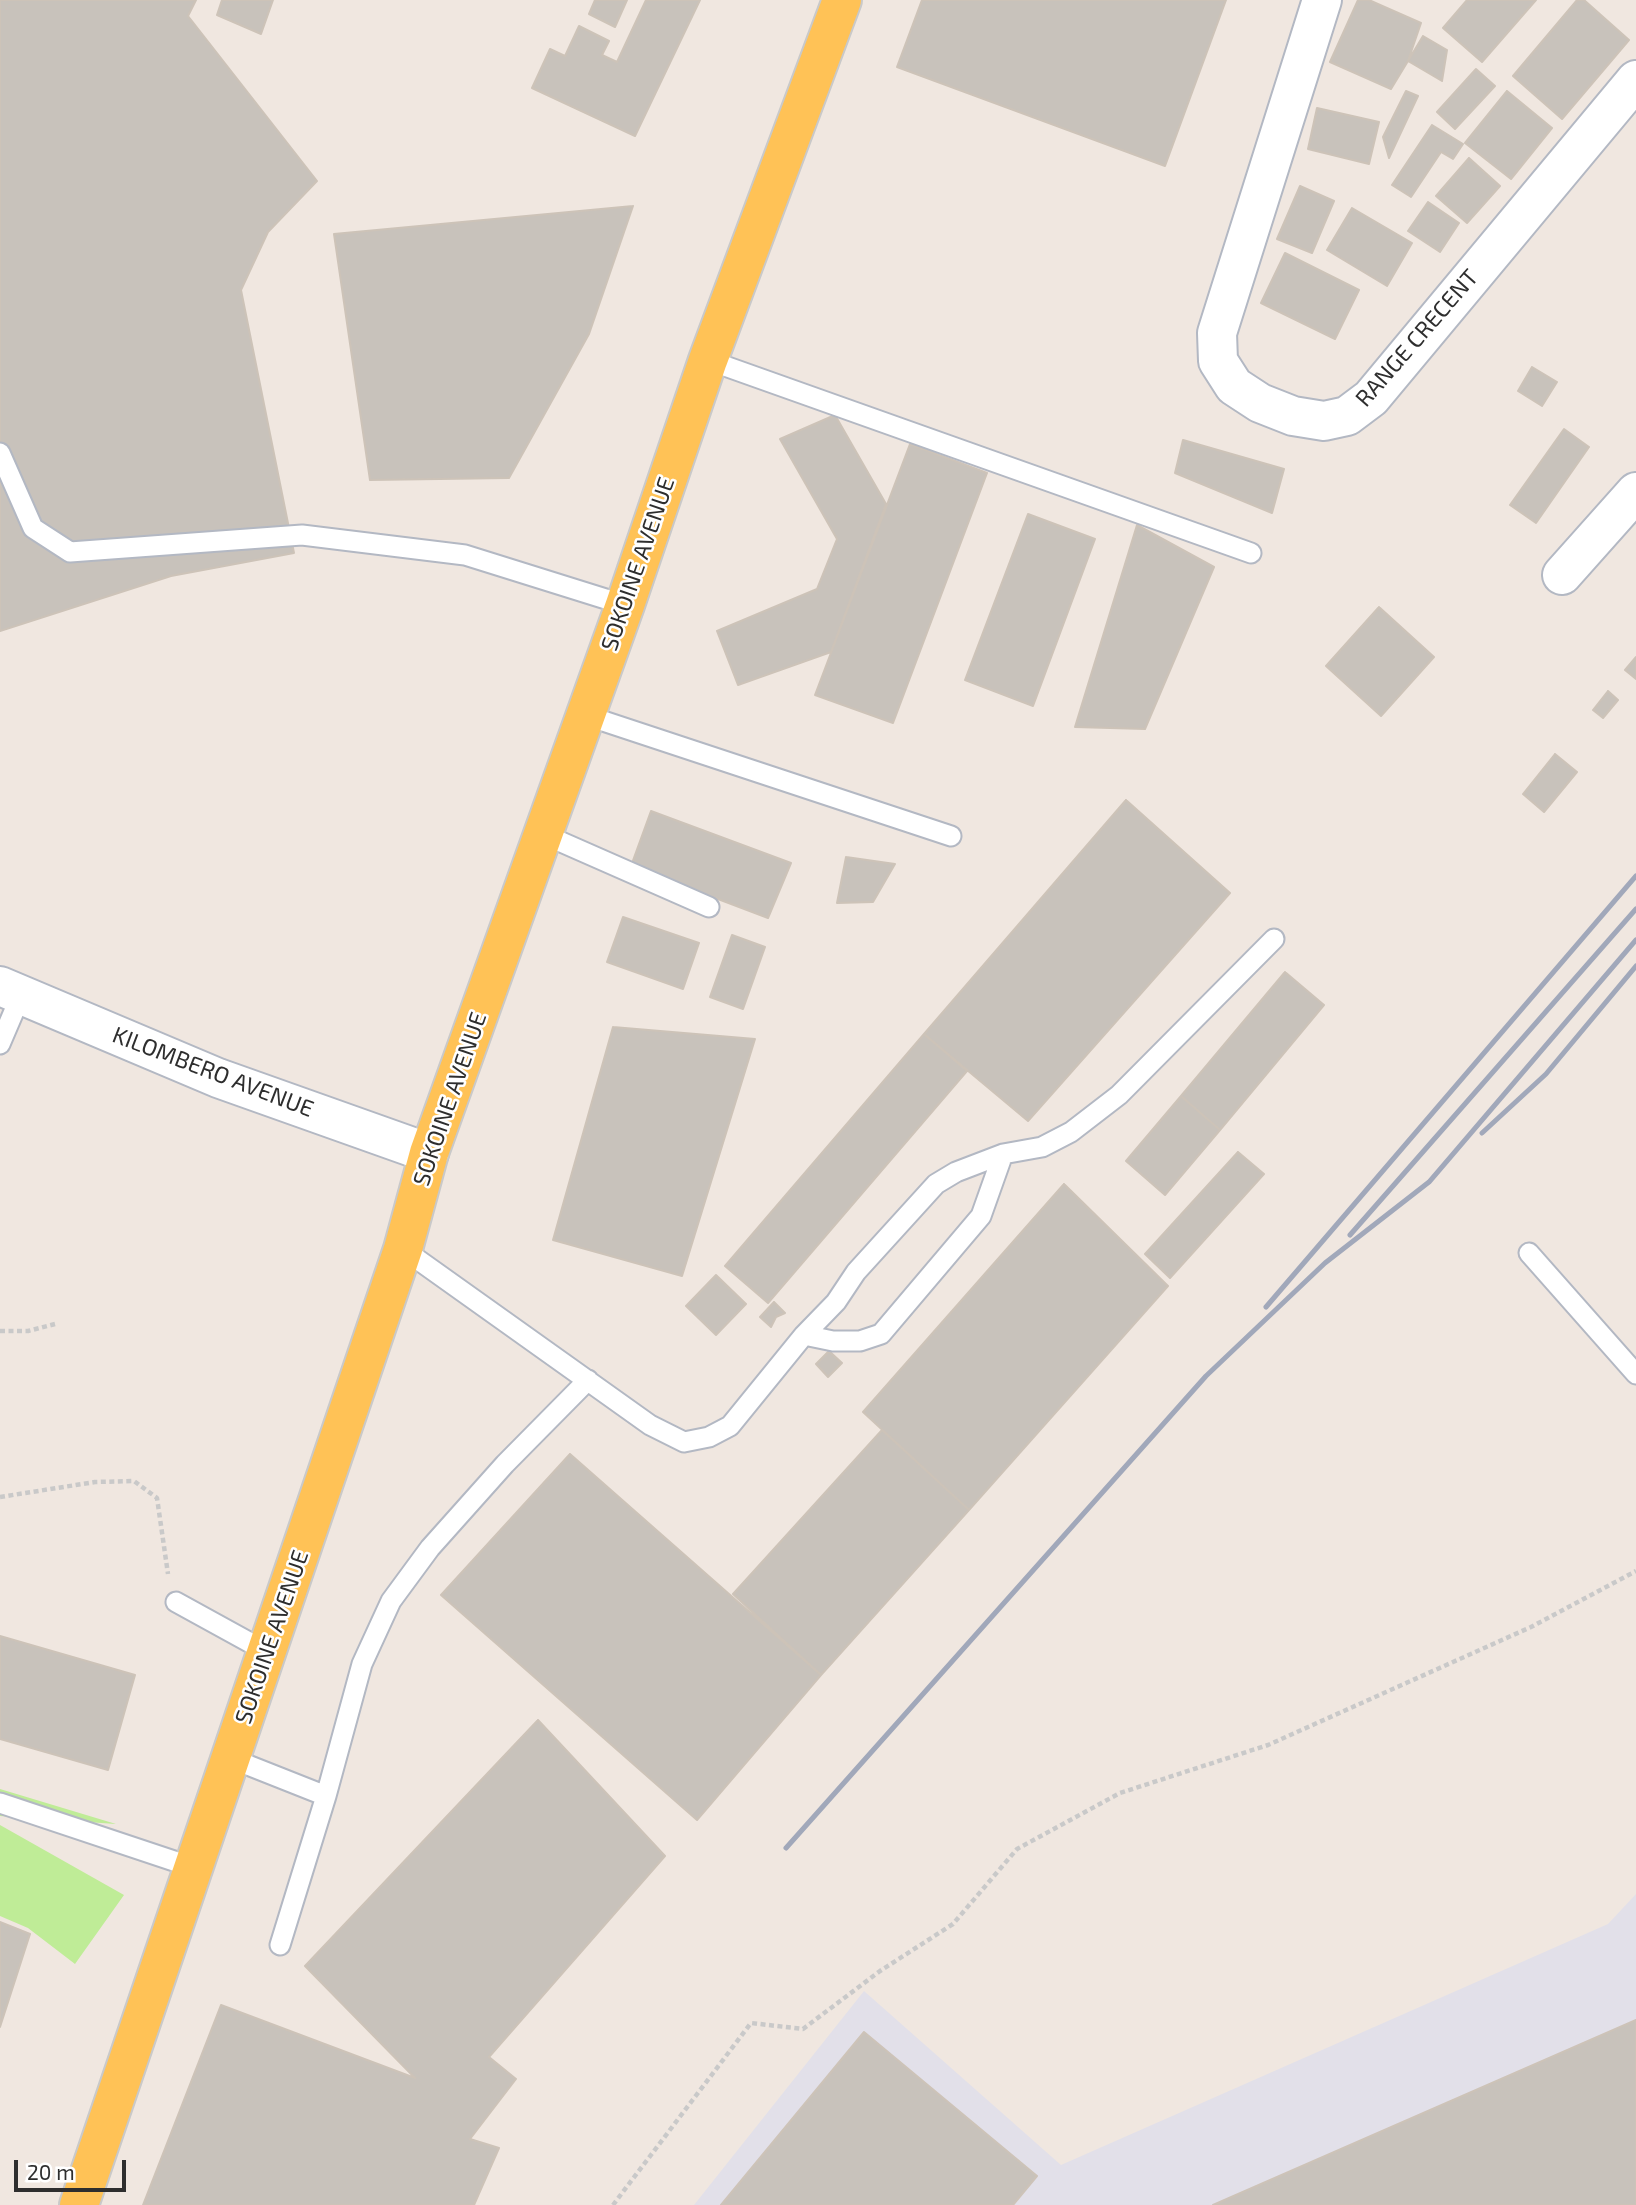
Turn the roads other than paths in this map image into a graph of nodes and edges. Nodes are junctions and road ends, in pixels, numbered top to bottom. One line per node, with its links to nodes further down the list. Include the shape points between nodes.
1 (842, 0): 4 (main road, SOKOINE AVENUE)
2 (1322, 0): 3 (street, RANGE CRECENT, via 1217,333 1218,361 1234,386 1260,404 1293,416 1324,421 1347,416 1371,398)
3 (1636, 80)
4 (708, 360): 7 (lane); 9 (main road, SOKOINE AVENUE)
5 (0, 453): 9 (lane, via 33,528 70,552 302,535 465,555)
6 (1636, 492): 8 (street)
7 (1251, 553)
8 (1562, 575)
9 (625, 605): 10 (main road, SOKOINE AVENUE)
10 (585, 715): 11 (main road, SOKOINE AVENUE); 12 (lane)
11 (543, 834): 13 (lane); 17 (main road, SOKOINE AVENUE)
12 (951, 836)
13 (709, 907)
14 (1274, 939): 18 (lane, via 1119,1095 1071,1132 1042,1147)
15 (10, 990): 16 (lane); 17 (street, KILOMBERO AVENUE, via 218,1078)
16 (0, 1044)
17 (429, 1153): 19 (main road, SOKOINE AVENUE)
18 (1003, 1154): 21 (lane, via 936,1184); 21 (lane, via 981,1216 881,1334 860,1341)
19 (403, 1249): 23 (lane); 25 (main road, SOKOINE AVENUE)
20 (1529, 1253): 22 (lane)
21 (804, 1335): 23 (lane, via 730,1426 709,1437 684,1442 650,1425)
22 (1636, 1374)
23 (588, 1380): 27 (lane, via 438,1539 391,1601 362,1664)
24 (176, 1602): 25 (lane)
25 (267, 1652): 26 (main road, SOKOINE AVENUE)
26 (230, 1758): 27 (lane); 29 (main road, SOKOINE AVENUE)
27 (326, 1796): 30 (lane)
28 (0, 1802): 29 (lane)
29 (192, 1867): 31 (main road, SOKOINE AVENUE)
30 (280, 1945)
31 (79, 2205)

